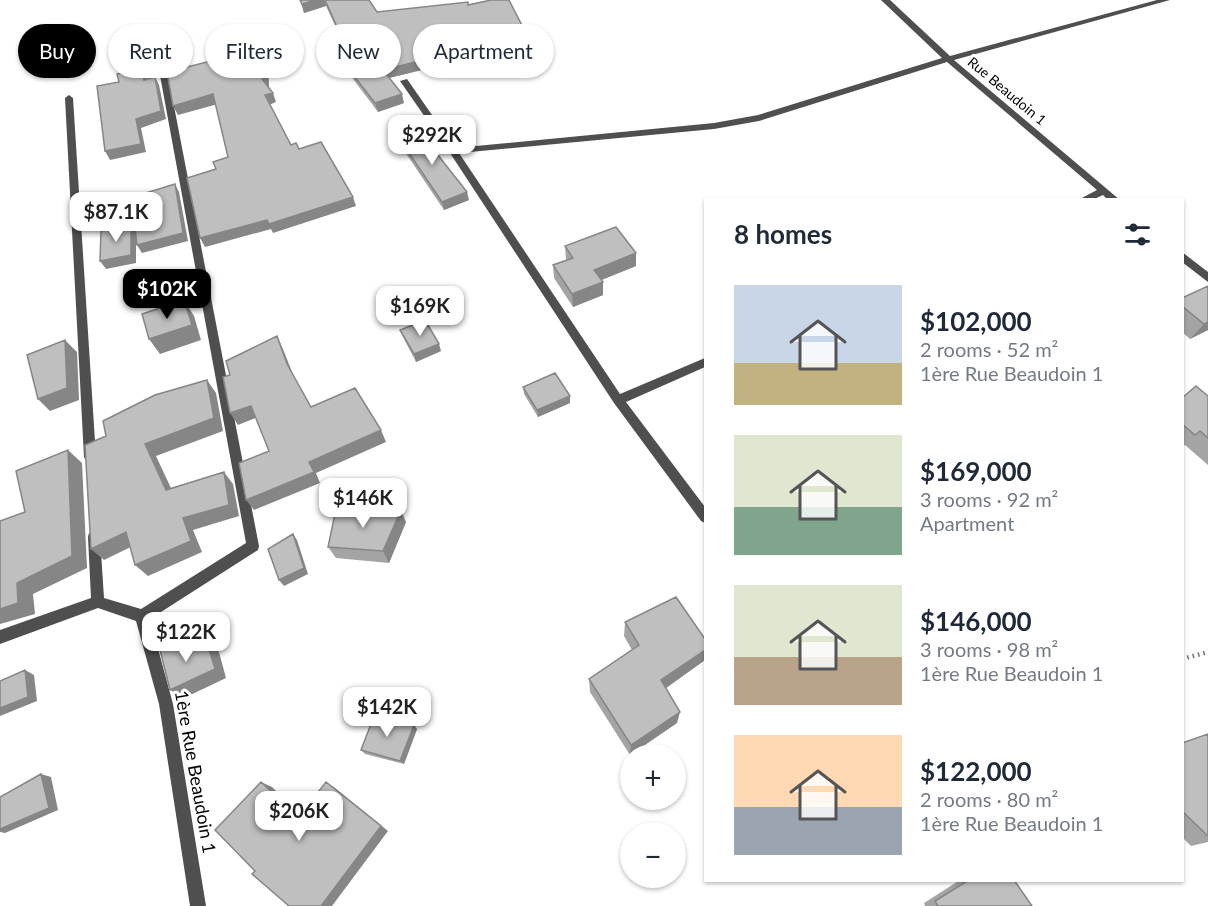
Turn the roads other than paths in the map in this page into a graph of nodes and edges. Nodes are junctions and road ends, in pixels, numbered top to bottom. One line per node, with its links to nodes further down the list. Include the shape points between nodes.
1 (885, 0): 3 (street, Rue Beaudoin 1)
2 (1166, 0): 3 (street)
3 (948, 59): 7 (street, via 759,118 714,126); 8 (street, Rue Beaudoin 1)
4 (165, 78): 19 (street, via 253,546)
5 (404, 81): 7 (street)
6 (69, 99): 15 (street)
7 (453, 151): 14 (street)
8 (1104, 190): 9 (street); 10 (street, Rue Beaudoin 1)
9 (1087, 198)
10 (1113, 198)
11 (1184, 258): 12 (street)
12 (1208, 279)
13 (704, 362): 14 (street)
14 (618, 400): 16 (street)
15 (91, 473)
16 (704, 516)
17 (93, 520): 18 (street)
18 (98, 602): 19 (street); 20 (street)
19 (142, 616): 21 (street, 1ère Rue Beaudoin 1, via 166,704)
20 (0, 637)
21 (198, 906)

